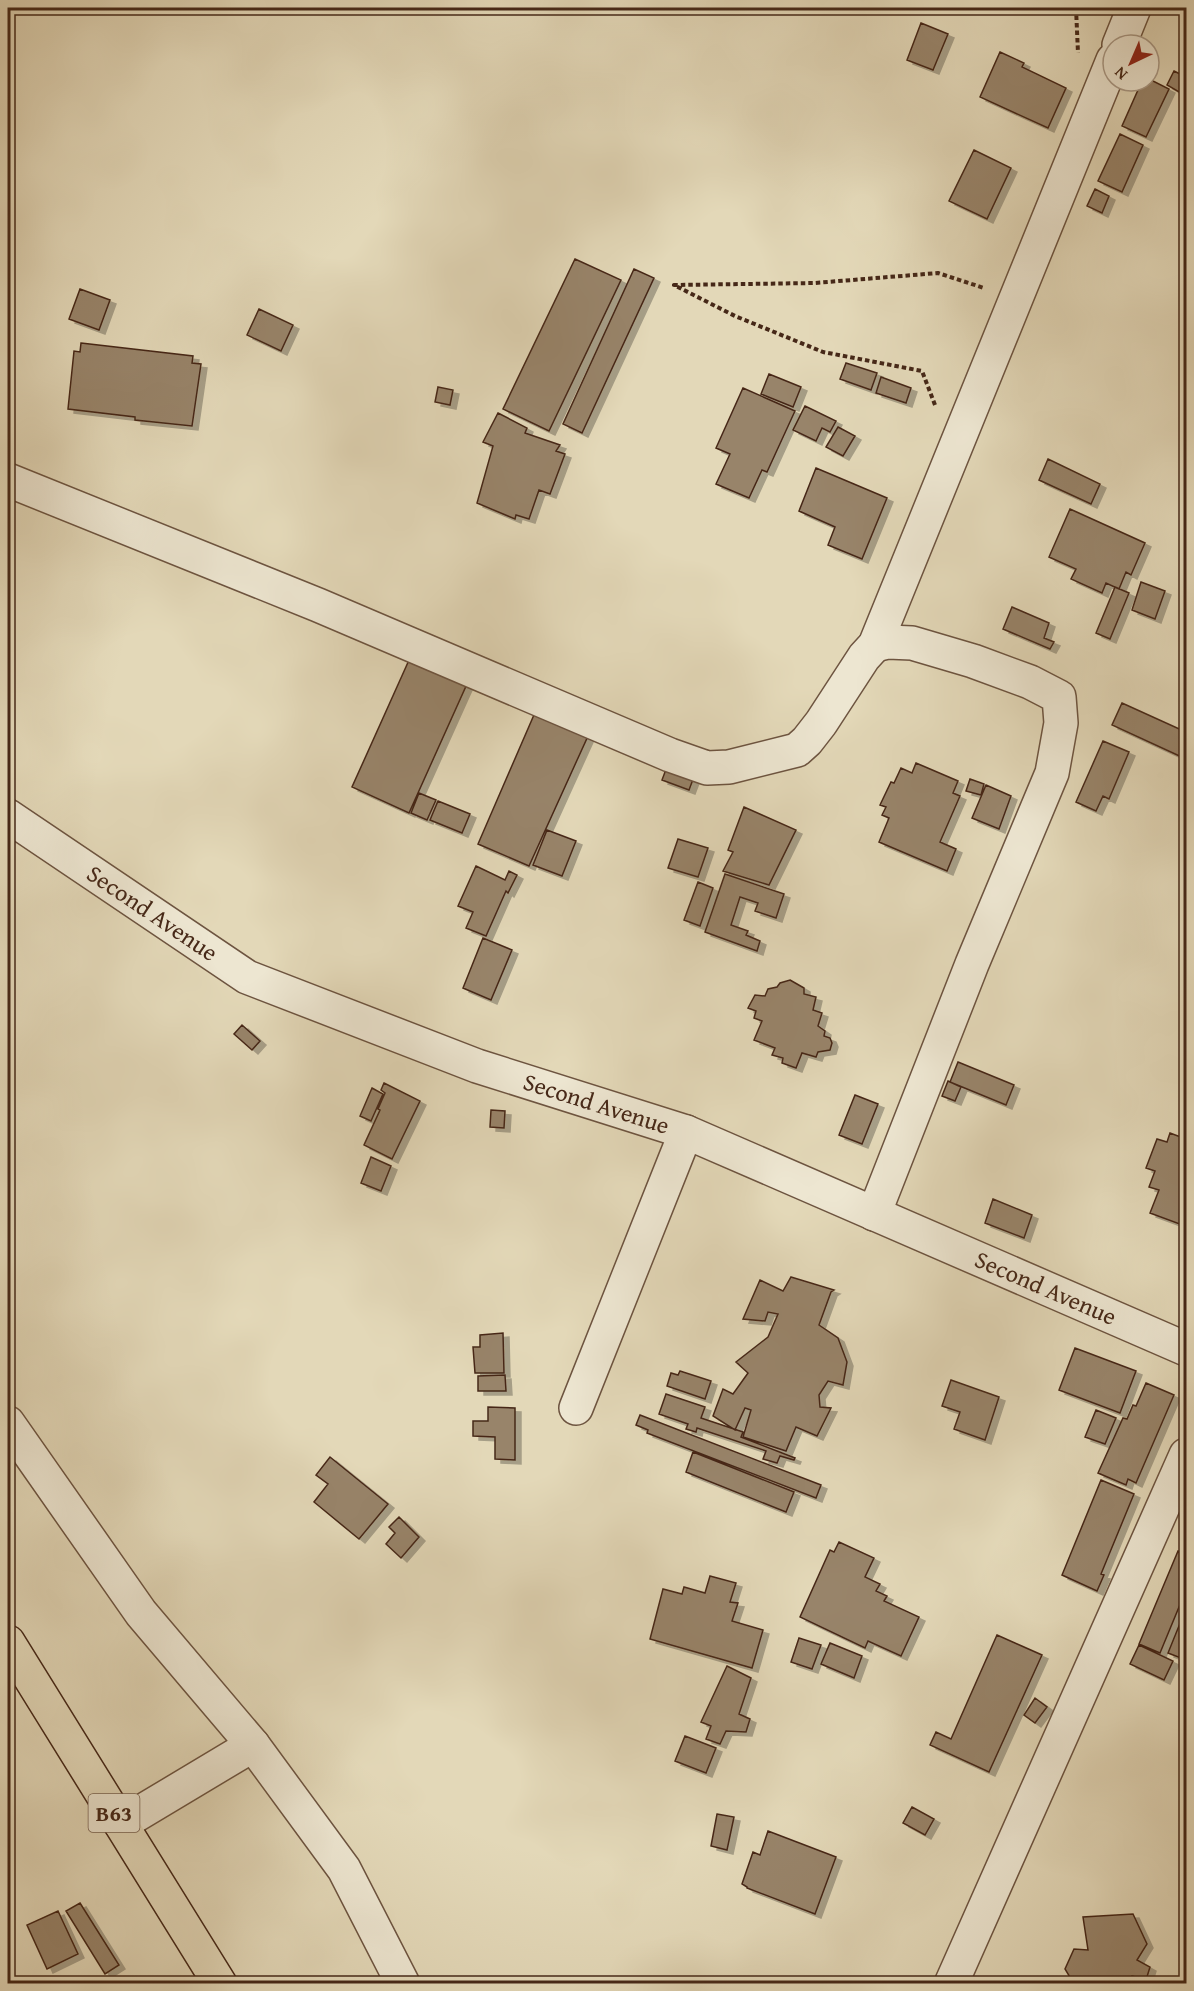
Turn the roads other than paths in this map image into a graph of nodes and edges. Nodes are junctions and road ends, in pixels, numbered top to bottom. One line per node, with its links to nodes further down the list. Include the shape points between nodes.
1 (1134, 8): 2 (street)
2 (1124, 33)
3 (1101, 90): 5 (street)
4 (8, 480): 5 (street, via 707,768 729,767 797,750 821,723)
5 (875, 645): 8 (street, via 912,643 1030,682 1059,697 1061,723 1052,773)
6 (16, 821): 7 (street, Second Avenue, via 247,977 477,1066)
7 (686, 1132): 8 (street, Second Avenue); 10 (street)
8 (874, 1214): 9 (street, Second Avenue)
9 (1186, 1349)
10 (576, 1408)
11 (8, 1423): 14 (street, via 141,1613)
12 (1186, 1455): 18 (street)
13 (8, 1642): 15 (highway, B63)
14 (253, 1745): 15 (street); 17 (street, via 344,1869)
15 (121, 1824): 16 (highway, B63)
16 (220, 1983)
17 (403, 1983)
18 (951, 1983)

